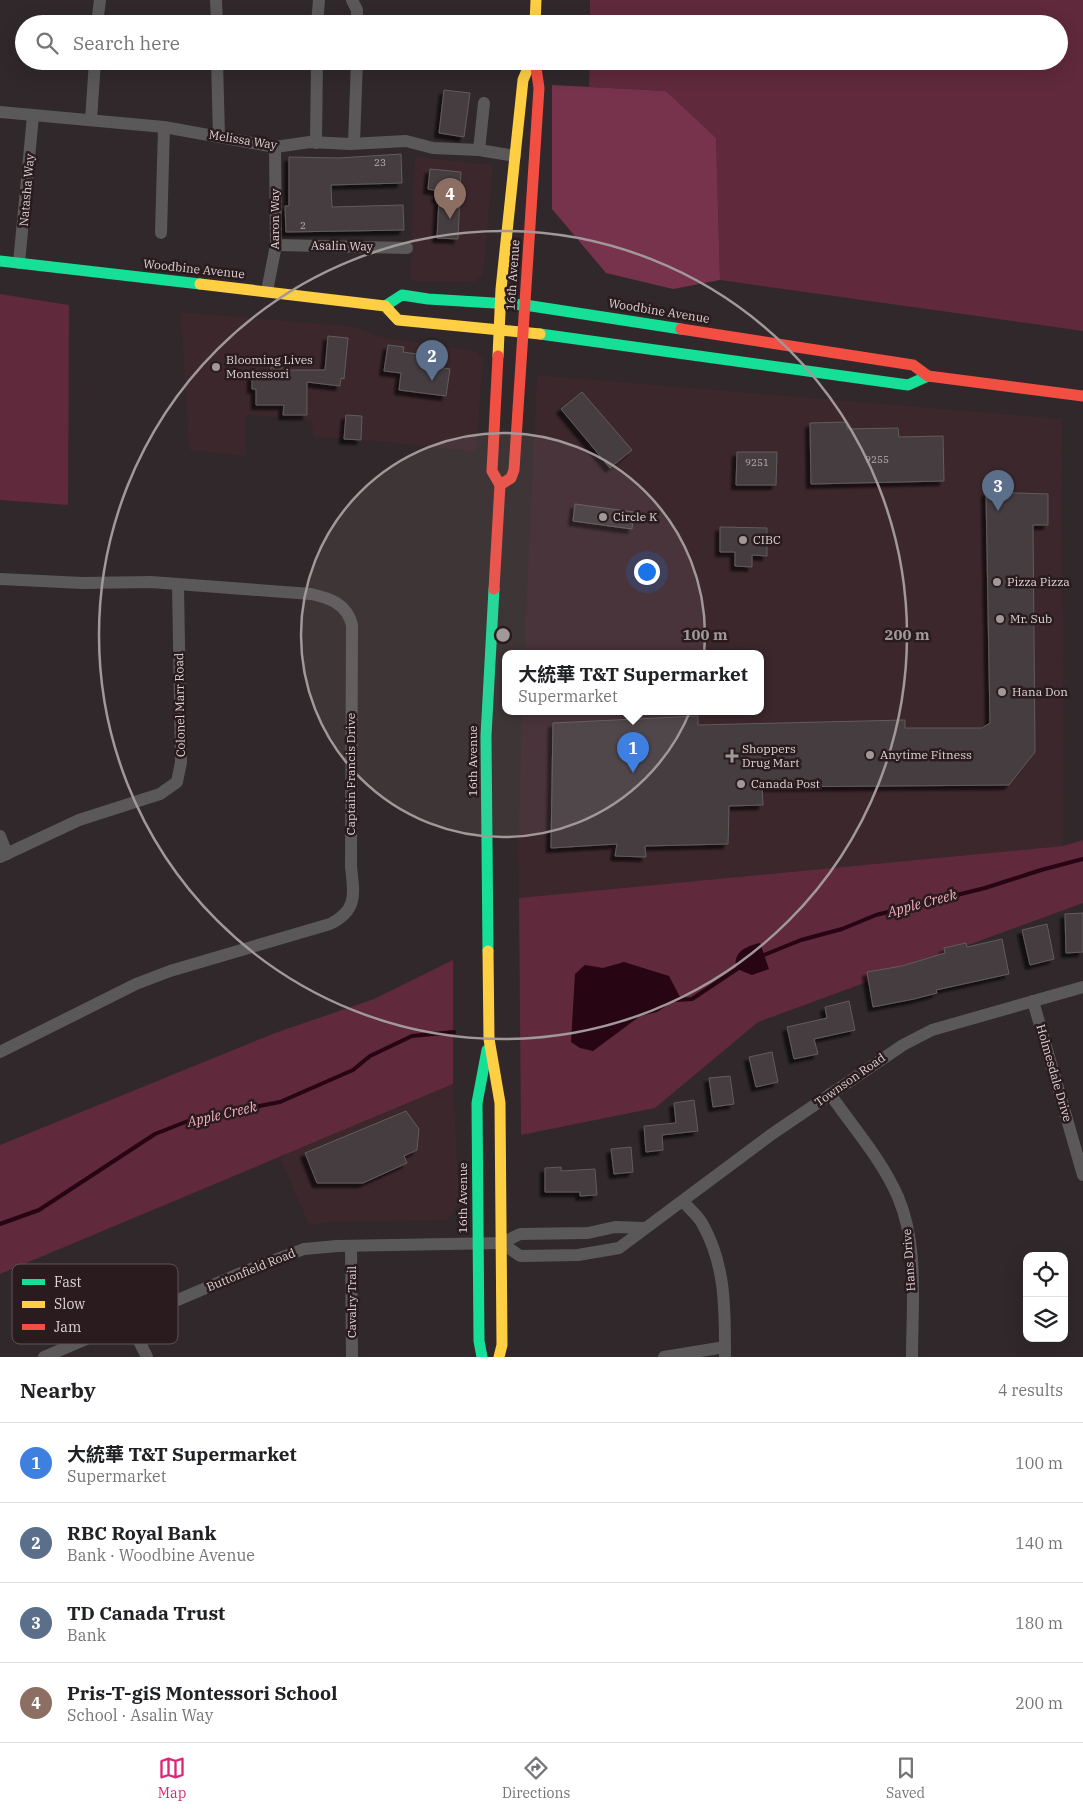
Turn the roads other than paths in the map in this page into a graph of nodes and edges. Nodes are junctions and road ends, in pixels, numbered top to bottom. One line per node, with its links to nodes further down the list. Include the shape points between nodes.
1 (100, 0): 6 (street)
2 (216, 0): 7 (street)
3 (319, 0): 8 (street)
4 (352, 0): 9 (street)
5 (536, 0): 10 (main road)
6 (98, 15)
7 (217, 15)
8 (317, 15)
9 (357, 15)
10 (535, 15)
11 (94, 70): 20 (street)
12 (217, 70): 22 (street)
13 (317, 70): 23 (street)
14 (357, 70): 24 (street)
15 (528, 70): 27 (main road, 16th Avenue, via 523,80)
16 (535, 70): 35 (main road, 16th Avenue, via 539,88)
17 (484, 103): 26 (street)
18 (0, 112): 19 (street, Melissa Way)
19 (33, 116): 20 (street, Melissa Way); 32 (street, Natasha Way)
20 (91, 120): 21 (street, Melissa Way)
21 (164, 128): 22 (street, Melissa Way); 28 (street)
22 (219, 136): 25 (street, Melissa Way)
23 (316, 143): 24 (street, Melissa Way); 25 (street, Melissa Way)
24 (354, 143): 26 (street, Melissa Way, via 406,141 434,148)
25 (274, 147): 29 (street, Aaron Way)
26 (479, 150): 27 (street, Melissa Way)
27 (515, 156): 34 (main road, 16th Avenue)
28 (161, 233)
29 (276, 245): 30 (street, Asalin Way); 33 (street, Aaron Way)
30 (407, 248)
31 (0, 261): 32 (main road, Woodbine Avenue)
32 (19, 263): 33 (main road, Woodbine Avenue)
33 (268, 291): 36 (main road, Woodbine Avenue)
34 (500, 302): 35 (main road, Woodbine Avenue); 36 (main road, Woodbine Avenue, via 402,295); 37 (main road, 16th Avenue)
35 (525, 305): 38 (main road, 16th Avenue); 39 (main road, Woodbine Avenue, via 913,365)
36 (385, 306): 37 (main road, Woodbine Avenue, via 398,320)
37 (500, 330): 38 (main road, Woodbine Avenue); 41 (main road, 16th Avenue, via 492,471)
38 (523, 332): 39 (main road, Woodbine Avenue, via 908,385); 41 (main road, 16th Avenue, via 514,472)
39 (928, 376): 40 (main road, Woodbine Avenue)
40 (1083, 396)
41 (500, 485): 48 (main road, 16th Avenue, via 486,736)
42 (0, 579): 43 (street, Captain Francis Drive)
43 (178, 585): 45 (street, Colonel Marr Road, via 181,762 177,782 160,794 79,820); 49 (street, Captain Francis Drive, via 311,594 339,604 349,613 352,625 353,886 350,909 346,916 330,924 136,984)
44 (0, 836): 45 (street)
45 (3, 856)
46 (1083, 987): 47 (street, Townson Road)
47 (1033, 1001): 50 (street, Townson Road, via 917,1037); 51 (street, Holmesdale Drive)
48 (490, 1039): 54 (main road, 16th Avenue, via 476,1103); 55 (main road, 16th Avenue, via 500,1103)
49 (0, 1052)
50 (830, 1094): 52 (street, Townson Road); 67 (street, Hans Drive, via 890,1181 903,1211 910,1251)
51 (1083, 1174)
52 (683, 1201): 53 (street, Townson Road); 60 (street, via 703,1223 718,1262 725,1301)
53 (644, 1228): 55 (street, via 520,1234); 55 (street, Townson Road, via 619,1248 596,1254 520,1256)
54 (477, 1244): 55 (street, Buttonfield Road); 56 (street, Buttonfield Road); 64 (main road, 16th Avenue, via 478,1341)
55 (502, 1244): 65 (main road, 16th Avenue, via 502,1345)
56 (351, 1246): 57 (street, Buttonfield Road, via 321,1246 295,1252); 63 (street, Cavalry Trail)
57 (178, 1301)
58 (75, 1344): 61 (street, Buttonfield Road)
59 (140, 1344): 62 (street)
60 (725, 1352): 66 (street)
61 (44, 1357)
62 (147, 1357)
63 (352, 1357)
64 (482, 1357)
65 (498, 1357)
66 (664, 1357)
67 (912, 1357)

